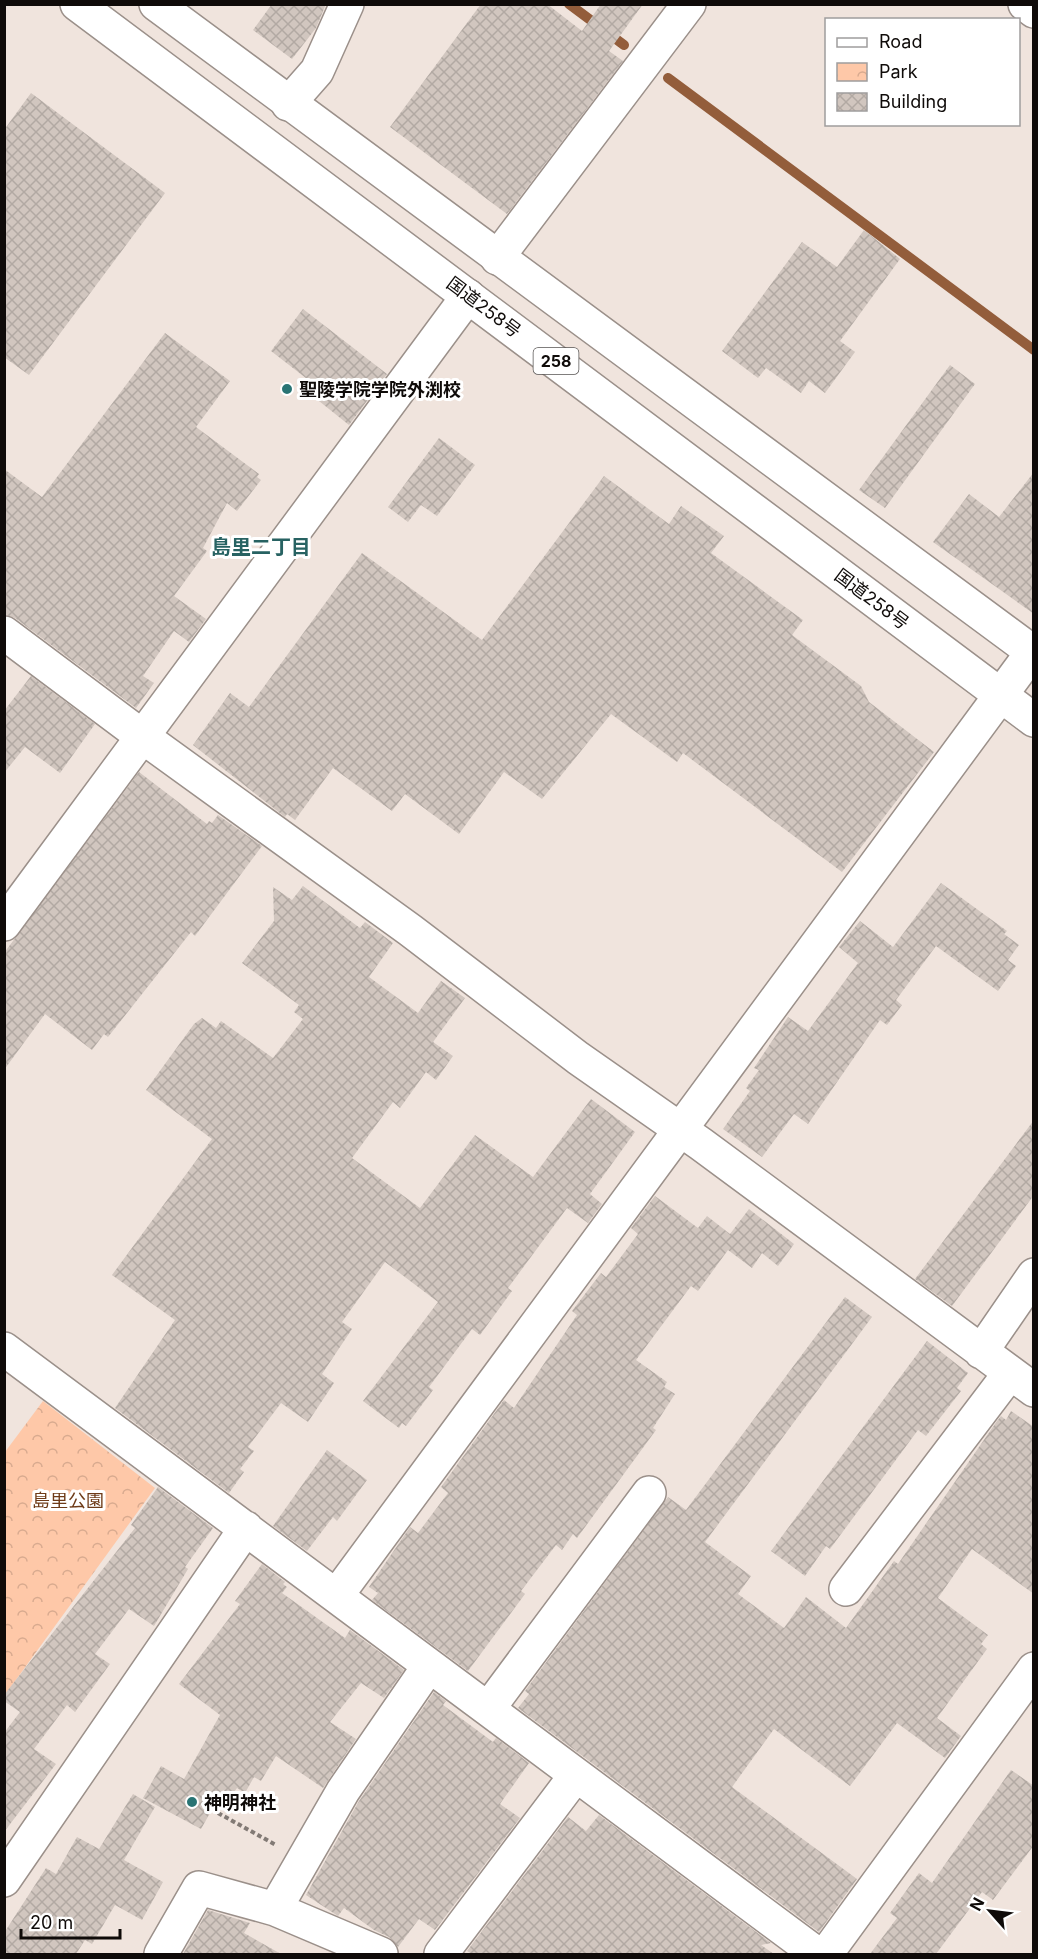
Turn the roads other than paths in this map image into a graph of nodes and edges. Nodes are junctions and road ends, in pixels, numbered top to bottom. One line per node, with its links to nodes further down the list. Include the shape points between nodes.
1 (77, 4): 9 (main road, 国道258号 / 258)
2 (156, 4): 7 (main road, 258)
3 (347, 4): 7 (main road, via 317,71)
4 (689, 4): 8 (main road)
5 (1025, 4): 6 (main road)
6 (1034, 11)
7 (288, 104): 8 (main road, 258)
8 (497, 258): 11 (main road, 258)
9 (468, 296): 12 (main road, 国道258号 / 258); 14 (main road)
10 (4, 633): 14 (main road)
11 (1033, 652): 12 (main road)
12 (999, 695): 13 (main road, 国道258号 / 258); 16 (main road)
13 (1034, 720)
14 (143, 737): 15 (main road); 16 (main road)
15 (4, 924)
16 (682, 1131): 19 (main road); 24 (main road)
17 (1034, 1275): 19 (main road)
18 (4, 1349): 22 (main road)
19 (981, 1352): 20 (main road)
20 (1022, 1381): 23 (main road)
21 (650, 1493): 27 (main road)
22 (246, 1528): 24 (main road); 29 (main road)
23 (846, 1589)
24 (337, 1595): 25 (main road)
25 (429, 1666): 27 (main road); 30 (main road, via 343,1791)
26 (1034, 1669): 35 (main road)
27 (488, 1709): 28 (main road)
28 (576, 1775): 33 (main road); 34 (main road)
29 (4, 1880)
30 (275, 1909): 31 (main road, via 199,1888); 32 (main road)
31 (161, 1954)
32 (381, 1954)
33 (441, 1954)
34 (817, 1954)
35 (826, 1954)

